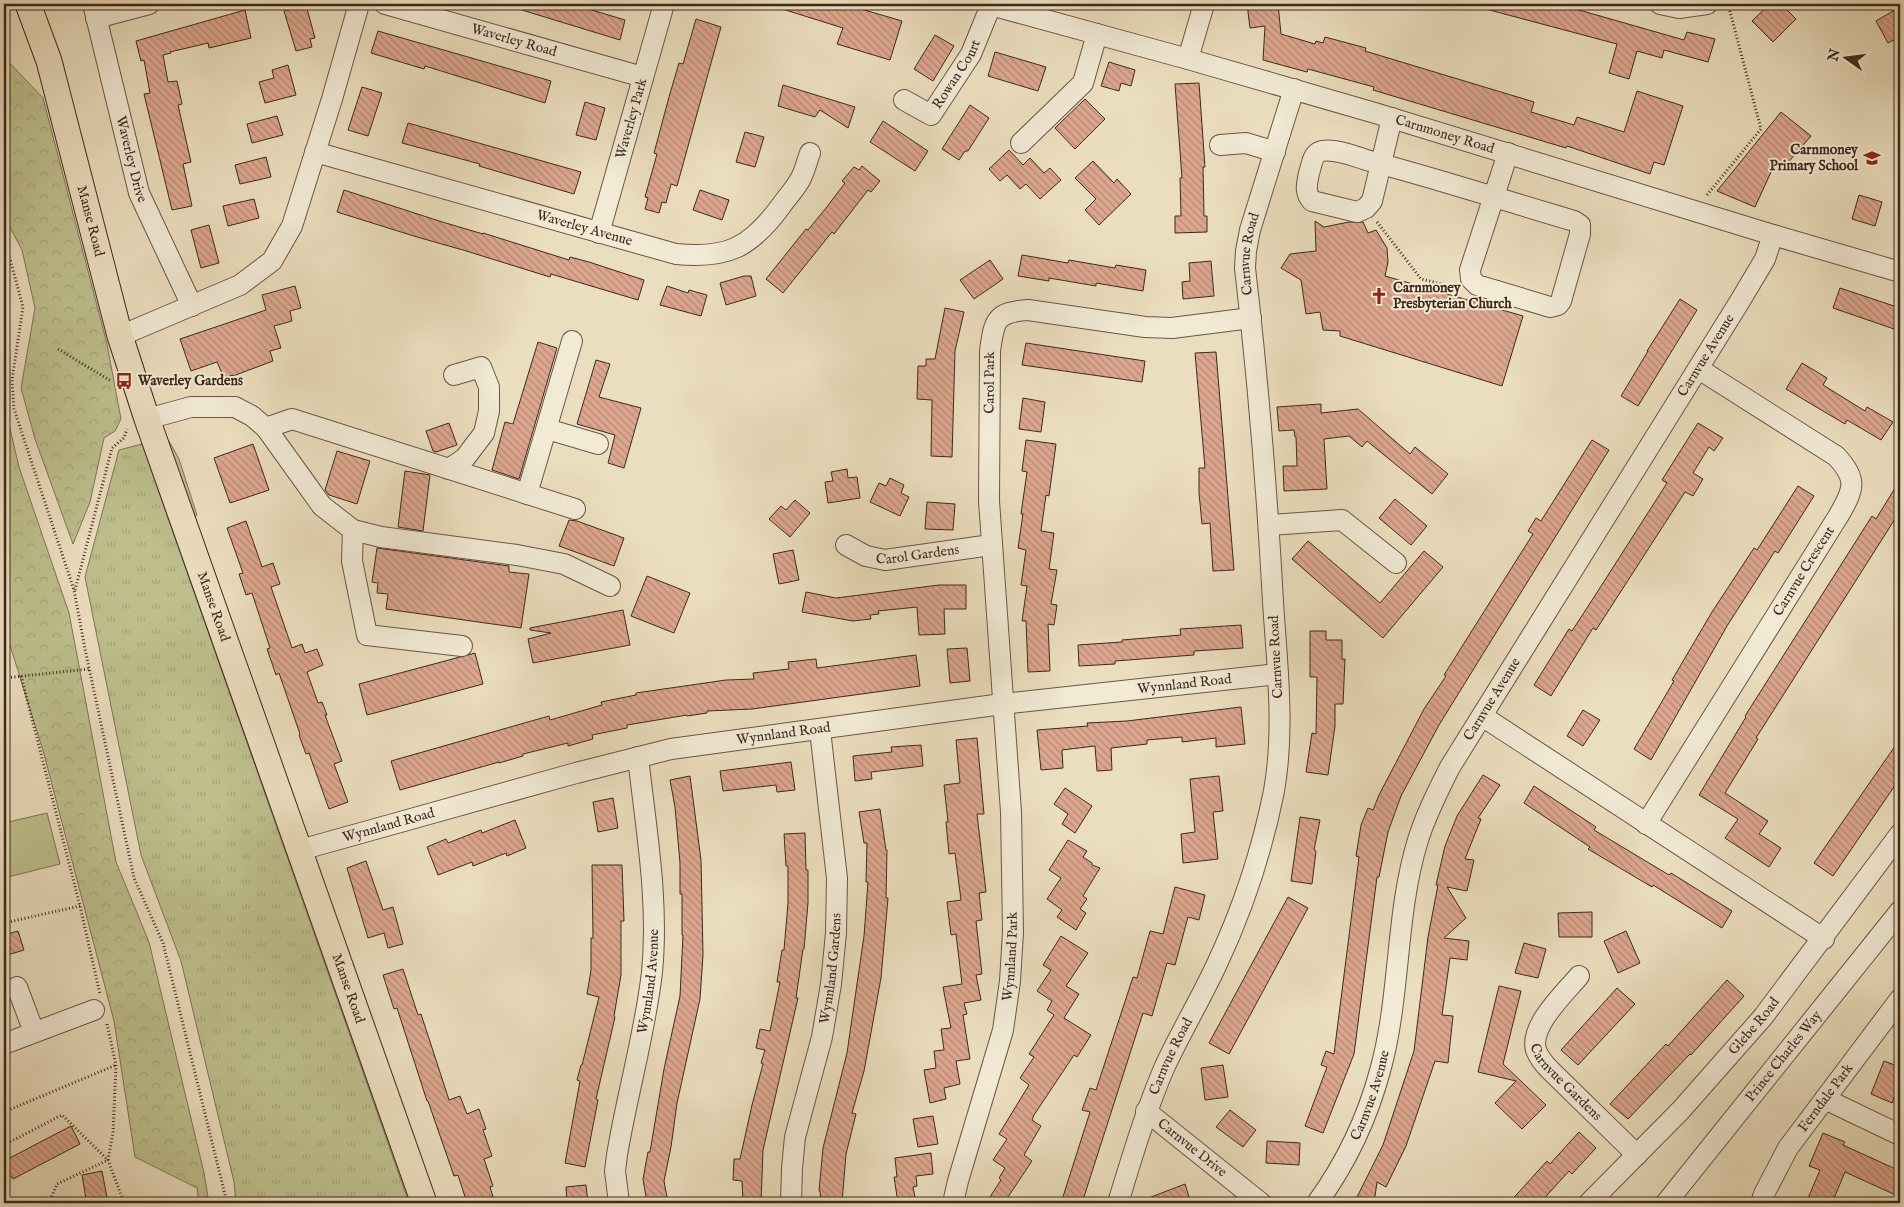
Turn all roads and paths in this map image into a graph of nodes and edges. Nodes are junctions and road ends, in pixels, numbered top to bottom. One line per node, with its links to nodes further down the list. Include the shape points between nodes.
1 (28, 4): 35 (main road, Manse Road, via 51,70)
2 (149, 4): 11 (street)
3 (360, 4): 20 (street)
4 (385, 4): 14 (street, Waverley Road)
5 (664, 4): 14 (street, Waverley Park)
6 (989, 4): 12 (street, Carnmoney Road); 16 (street, Rowan Court, via 971,54 931,115)
7 (1204, 4): 13 (street)
8 (1660, 4): 9 (street, via 1679,8)
9 (1707, 4)
10 (1728, 4): 27 (path, via 1761,129 1706,197)
11 (95, 11): 33 (street, Waverley Drive, via 139,193)
12 (1097, 34): 13 (street, Carnmoney Road); 18 (street, via 1084,83)
13 (1188, 59): 15 (street, Carnmoney Road)
14 (643, 77): 28 (street, Waverley Park)
15 (1294, 90): 17 (street, Carnmoney Road); 21 (street, Carnvue Road)
16 (904, 100)
17 (1392, 118): 22 (street, Carnmoney Road); 24 (street)
18 (1021, 143)
19 (1220, 145): 21 (street, via 1246,143)
20 (315, 152): 28 (street, Waverley Avenue); 33 (street, via 292,226 272,261 240,285)
21 (1275, 152): 34 (street, Carnvue Road, via 1246,251)
22 (1508, 152): 25 (street); 27 (street, Carnmoney Road)
23 (810, 153): 28 (street, Waverley Avenue, via 800,180 769,222 750,241 726,251 701,256 676,254)
24 (1380, 164): 25 (street); 26 (street, via 1372,201); 26 (street, via 1331,150 1320,151 1314,157 1306,186 1312,201 1357,212)
25 (1492, 197): 32 (street, via 1470,270); 32 (street, via 1574,221 1580,225 1580,234 1558,306 1550,307 1476,285)
26 (1366, 208): 32 (path, via 1420,280 1461,289)
27 (1701, 213): 29 (street, Carnmoney Road)
28 (599, 233)
29 (1773, 236): 31 (street, Carnmoney Road); 38 (street, Carnvue Avenue, via 1765,259)
30 (4, 248): 54 (path, via 10,259 22,307 12,380 14,410)
31 (1900, 272)
32 (1471, 279)
33 (192, 306): 35 (street)
34 (1251, 318): 48 (street, Carnvue Road); 51 (street, Carol Park, via 1172,328 1028,310 1012,311 1000,317 993,330 990,351)
35 (120, 336): 40 (main road, Manse Road)
36 (572, 341): 43 (street)
37 (58, 349): 40 (path, via 114,382)
38 (1699, 368): 61 (street, Carnvue Avenue); 64 (street, Carnvue Crescent, via 1836,456 1848,468 1852,482 1850,497)
39 (454, 376): 45 (street, via 481,367 489,386 488,411 484,432 465,458)
40 (136, 386): 41 (main road, Manse Road)
41 (147, 419): 42 (street, via 191,407 235,407); 54 (path, via 129,423 124,438 112,448); 66 (main road, Manse Road)
42 (266, 428): 45 (street, via 292,419 372,437); 49 (street, via 322,506)
43 (547, 429): 44 (street); 46 (street)
44 (598, 444)
45 (449, 469): 46 (street)
46 (527, 494): 47 (street)
47 (575, 509)
48 (1269, 525): 52 (street, via 1342,520); 57 (street, Carnvue Road)
49 (352, 530): 53 (street, via 564,564); 55 (street, via 352,560 367,635)
50 (846, 545): 51 (street, Carol Gardens, via 866,556 886,560)
51 (991, 545): 60 (street, Carol Park)
52 (1396, 563)
53 (610, 586)
54 (74, 590): 56 (path)
55 (462, 646)
56 (89, 669): 58 (path); 87 (path, via 134,878 163,943)
57 (1278, 674): 60 (street, Wynnland Road); 79 (street, Carnvue Road, via 1278,758 1274,791 1248,884 1235,923)
58 (21, 676): 59 (path); 67 (path)
59 (4, 678)
60 (1002, 704): 62 (street, Wynnland Road); 91 (street, Wynnland Park, via 1014,879 1010,981 1003,1030)
61 (1482, 716): 64 (street); 94 (street, Carnvue Avenue, via 1450,767 1418,841 1410,873 1380,1072 1353,1147)
62 (820, 730): 63 (street, Wynnland Road, via 671,749); 90 (street, Wynnland Gardens, via 837,878 836,933 822,1037 795,1137)
63 (638, 757): 66 (street, Wynnland Road); 89 (street, Wynnland Avenue, via 652,881 654,936 652,973 642,1034 615,1170)
64 (1646, 824): 70 (street)
65 (1900, 834): 70 (street, Glebe Road)
66 (300, 850): 88 (main road, Manse Road)
67 (80, 906): 69 (path); 74 (path)
68 (1900, 911): 96 (street, Prince Charles Way)
69 (4, 923)
70 (1824, 939): 83 (street, Glebe Road, via 1763,1017)
71 (1579, 976): 83 (street, Carnvue Gardens, via 1543,1020 1537,1034 1536,1049 1550,1070)
72 (17, 987): 75 (street)
73 (1900, 999): 78 (street, Ferndale Park)
74 (100, 1008): 75 (street); 77 (path)
75 (34, 1032): 76 (street)
76 (4, 1044)
77 (116, 1065): 80 (path); 84 (path, via 113,1133)
78 (1825, 1099): 81 (street); 97 (street, Ferndale Park, via 1788,1148)
79 (1146, 1111): 92 (street, Carnvue Road); 93 (street, Carnvue Drive)
80 (4, 1112)
81 (1900, 1135)
82 (4, 1145): 84 (path, via 62,1116)
83 (1637, 1155): 95 (street, Glebe Road)
84 (108, 1160): 85 (path, via 57,1184); 86 (path)
85 (49, 1203)
86 (124, 1203)
87 (227, 1203)
88 (424, 1203)
89 (619, 1203)
90 (792, 1203)
91 (953, 1203)
92 (1118, 1203)
93 (1261, 1203)
94 (1317, 1203)
95 (1589, 1203)
96 (1666, 1203)
97 (1761, 1203)

